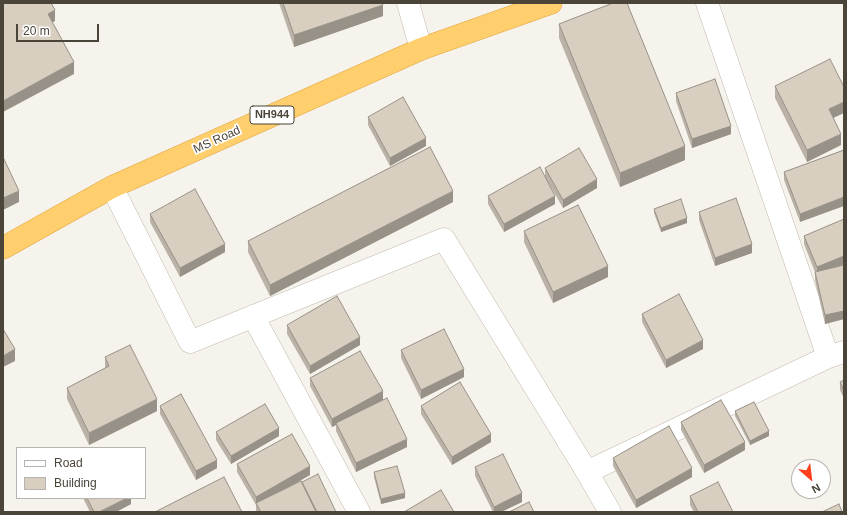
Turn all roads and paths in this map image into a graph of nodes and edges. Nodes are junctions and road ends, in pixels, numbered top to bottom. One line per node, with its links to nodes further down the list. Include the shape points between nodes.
1 (408, 3): 4 (street)
2 (550, 3): 4 (highway, MS Road / NH944)
3 (707, 3): 8 (street)
4 (421, 49): 5 (highway, MS Road / NH944)
5 (112, 187): 6 (highway, MS Road / NH944); 7 (street, via 190,342)
6 (3, 248)
7 (253, 316): 9 (street, via 444,239); 10 (street)
8 (836, 354): 9 (street)
9 (587, 472): 11 (street)
10 (359, 512)
11 (610, 512)

